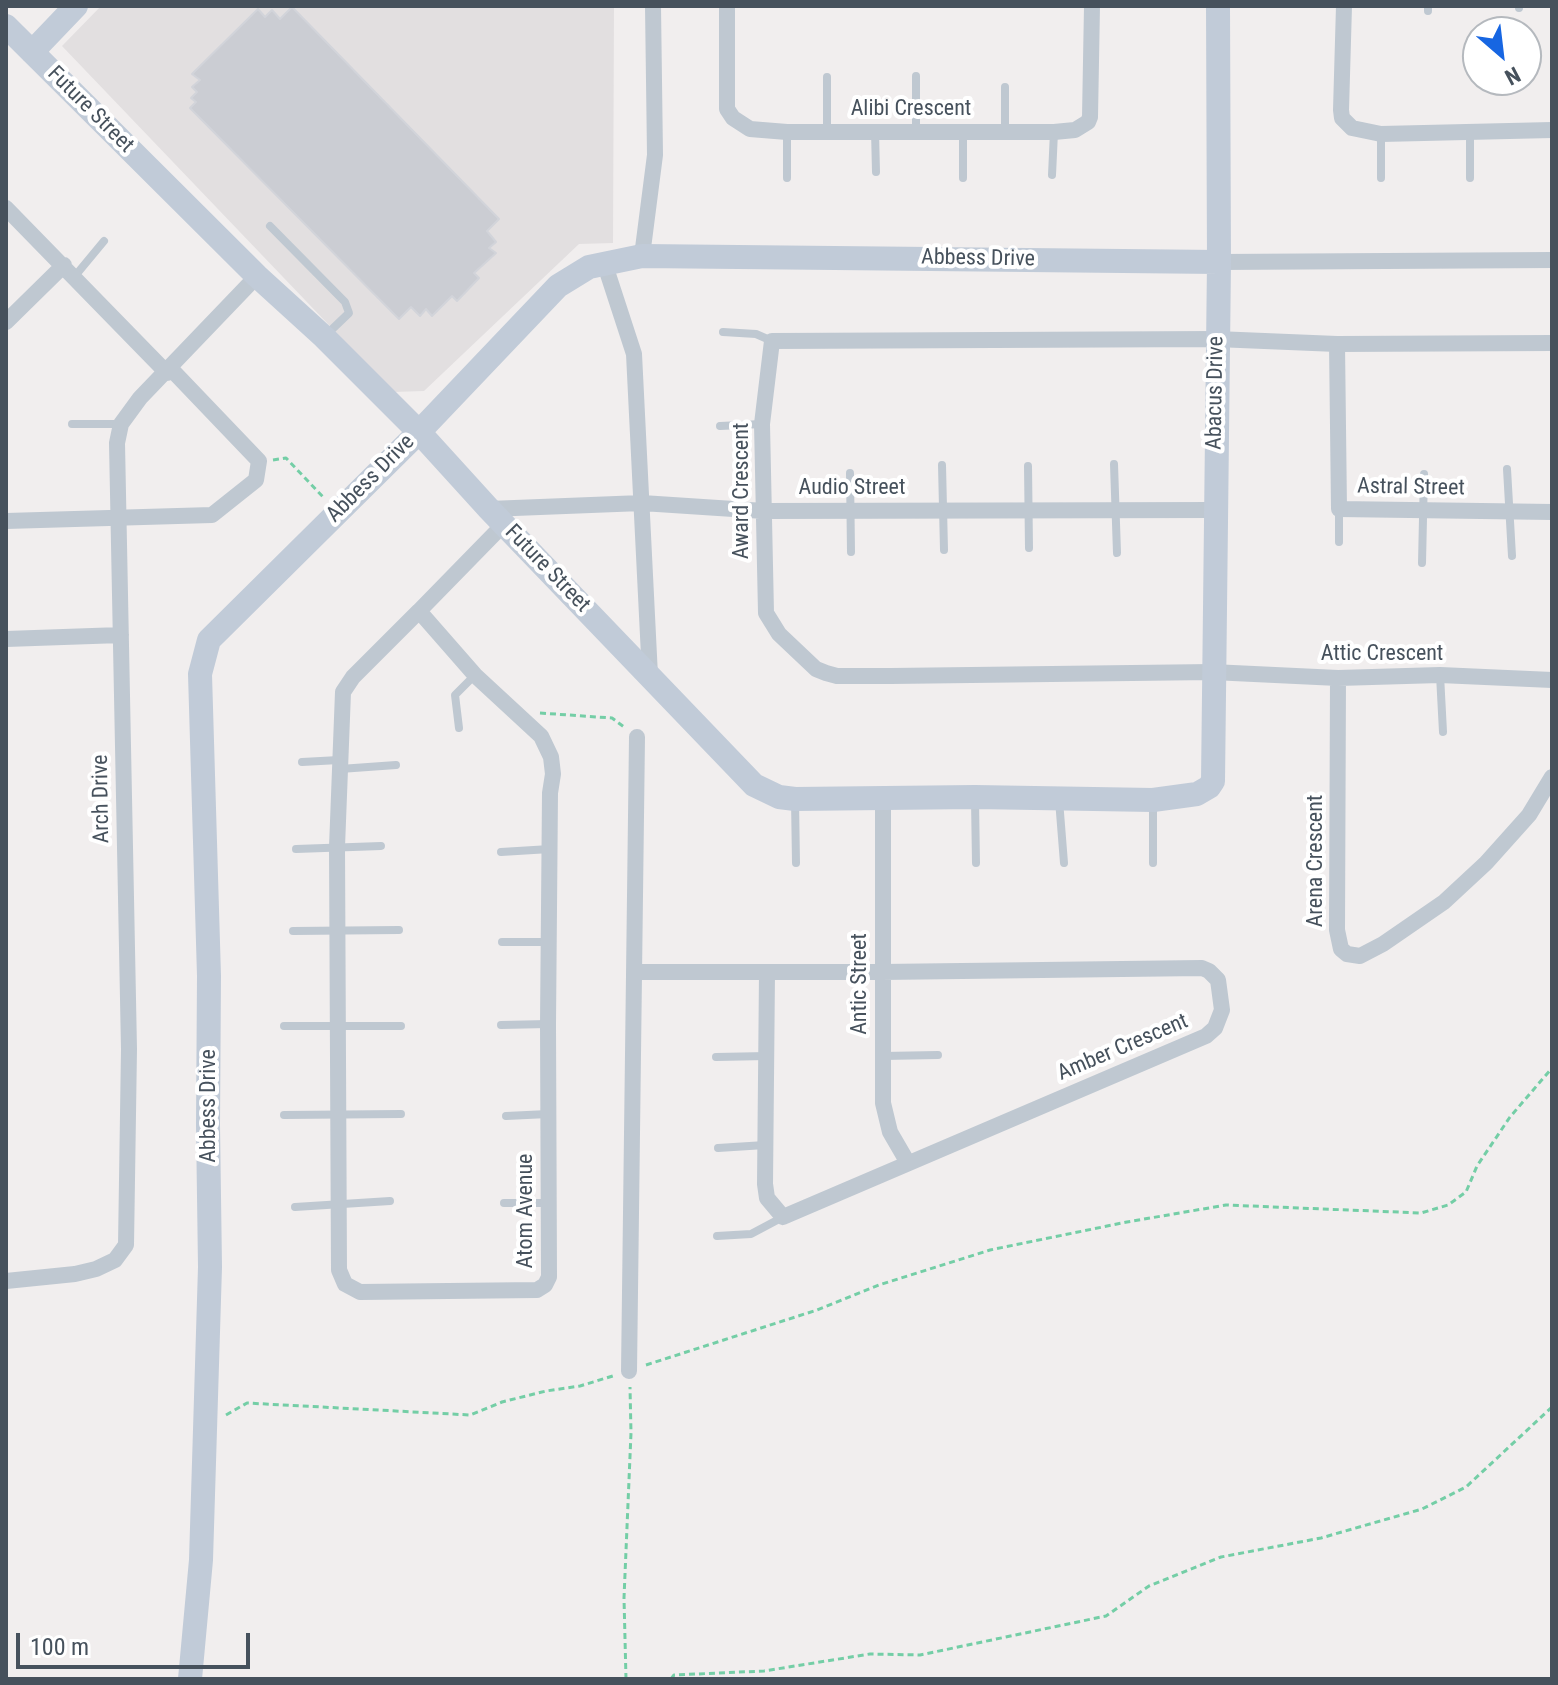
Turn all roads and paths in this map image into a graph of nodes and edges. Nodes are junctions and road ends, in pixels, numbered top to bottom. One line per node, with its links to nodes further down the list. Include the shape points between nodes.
1 (76, 6): 8 (street)
2 (653, 6): 31 (street, via 655,155)
3 (727, 6): 17 (street, Alibi Crescent, via 727,109 750,129)
4 (1092, 6): 19 (street, Alibi Crescent, via 1090,117 1075,130)
5 (1218, 6): 34 (street, Abacus Drive)
6 (1344, 6): 21 (street, via 1342,118 1352,128)
7 (6, 26): 8 (street, Future Street)
8 (32, 52): 36 (street, Future Street)
9 (916, 76): 15 (lane)
10 (827, 77): 13 (lane)
11 (1005, 87): 18 (lane)
12 (1552, 130): 20 (street)
13 (827, 131): 14 (street, Alibi Crescent); 17 (street, Alibi Crescent)
14 (875, 131): 15 (street, Alibi Crescent); 22 (lane)
15 (916, 131): 16 (street, Alibi Crescent)
16 (963, 131): 18 (street, Alibi Crescent); 25 (lane)
17 (787, 132): 24 (lane)
18 (1005, 132): 19 (street, Alibi Crescent)
19 (1054, 132): 23 (lane)
20 (1470, 132): 21 (street); 27 (lane)
21 (1381, 134): 26 (lane)
22 (876, 172)
23 (1052, 175)
24 (787, 178)
25 (963, 178)
26 (1381, 178)
27 (1470, 178)
28 (6, 208): 35 (street)
29 (270, 226): 39 (lane, via 345,302 349,313)
30 (104, 241): 35 (lane)
31 (642, 256): 33 (street, Abbess Drive); 34 (street, Abbess Drive)
32 (1552, 260): 34 (street, Abbess Drive)
33 (604, 262): 49 (street, Abbess Drive, via 558,286); 57 (street, via 634,354)
34 (1219, 262): 40 (street, Abacus Drive)
35 (69, 270): 37 (street); 44 (street)
36 (257, 276): 39 (street, Future Street); 44 (street)
37 (6, 322)
38 (723, 332): 41 (lane)
39 (324, 337): 49 (street, Future Street)
40 (1216, 339): 41 (street); 43 (street); 62 (street, Abacus Drive)
41 (772, 341): 47 (street, Award Crescent)
42 (1552, 343): 43 (street)
43 (1337, 344): 60 (street, Astral Street)
44 (169, 371): 46 (street); 50 (street)
45 (72, 424): 46 (lane)
46 (121, 424): 70 (street, Arch Drive)
47 (762, 424): 48 (lane); 64 (street, Award Crescent)
48 (720, 426)
49 (419, 432): 67 (street, Abbess Drive); 69 (street, Future Street)
50 (259, 461): 67 (path, via 286,458); 70 (street, via 256,480 212,515)
51 (1114, 464): 65 (lane)
52 (942, 465): 58 (lane)
53 (1028, 466): 59 (lane)
54 (1507, 469): 68 (lane)
55 (850, 473): 61 (lane)
56 (1424, 474): 63 (lane)
57 (642, 503): 64 (street, Audio Street); 69 (street, Audio Street); 85 (street)
58 (943, 509): 59 (street, Audio Street); 61 (street, Audio Street); 74 (lane)
59 (1027, 509): 65 (street, Audio Street); 73 (lane)
60 (1339, 509): 63 (street, Astral Street); 72 (lane)
61 (851, 510): 64 (street, Audio Street); 75 (lane)
62 (1214, 510): 65 (street, Audio Street); 82 (street, Abacus Drive)
63 (1423, 510): 68 (street, Astral Street); 78 (lane)
64 (764, 511): 82 (street, Award Crescent, via 768,618 779,634 826,673)
65 (1116, 511): 76 (lane)
66 (1552, 512): 68 (street, Astral Street)
67 (338, 513): 147 (street, Abbess Drive, via 209,640 200,674 209,976)
68 (1509, 513): 77 (lane)
69 (497, 517): 79 (street); 85 (street, Future Street)
70 (118, 518): 71 (street); 80 (street, Arch Drive)
71 (6, 521)
72 (1339, 542)
73 (1029, 548)
74 (944, 550)
75 (851, 552)
76 (1117, 553)
77 (1512, 556)
78 (1422, 563)
79 (419, 611): 83 (street, Atom Avenue); 93 (street, Atom Avenue, via 345,686)
80 (121, 635): 81 (street); 144 (street, Arch Drive, via 129,1049 126,1245 115,1260 96,1269)
81 (6, 639)
82 (1212, 672): 86 (street, Attic Crescent); 96 (street, Abacus Drive)
83 (475, 675): 88 (street, Atom Avenue); 89 (lane, via 455,695)
84 (1440, 675): 86 (street, Attic Crescent); 87 (street, Attic Crescent); 90 (lane)
85 (650, 676): 99 (street, Future Street, via 754,785)
86 (1338, 678): 95 (street, Arena Crescent, via 1337,930 1347,954 1360,956 1383,944 1444,902 1529,815)
87 (1552, 680)
88 (525, 722): 91 (path, via 541,712 612,718); 105 (street, Atom Avenue, via 541,736 551,757)
89 (459, 728)
90 (1443, 732)
91 (637, 737): 116 (street)
92 (302, 762): 93 (lane)
93 (339, 765): 94 (lane); 103 (street, Atom Avenue)
94 (396, 765)
95 (1552, 777)
96 (1213, 781): 101 (street, Future Street, via 1197,794)
97 (975, 797): 98 (street, Future Street); 100 (street, Future Street); 108 (lane)
98 (883, 798): 99 (street, Future Street); 117 (street, Antic Street)
99 (795, 799): 107 (lane)
100 (1059, 799): 101 (street, Future Street); 109 (lane)
101 (1153, 800): 110 (lane)
102 (381, 846): 103 (lane)
103 (337, 847): 104 (lane); 113 (street, Atom Avenue)
104 (296, 849)
105 (550, 849): 106 (lane); 115 (street, Atom Avenue)
106 (501, 852)
107 (796, 863)
108 (976, 863)
109 (1064, 863)
110 (1153, 863)
111 (399, 930): 113 (lane)
112 (293, 931): 113 (lane)
113 (339, 932): 120 (street, Atom Avenue)
114 (502, 942): 115 (lane)
115 (549, 942): 119 (street, Atom Avenue)
116 (634, 972): 118 (street, Amber Crescent); 145 (street)
117 (882, 972): 118 (street, Amber Crescent); 126 (street, Antic Street); 136 (street, Amber Crescent, via 1202,968 1218,980 1222,1001 1220,1019 1206,1036)
118 (767, 973): 125 (street)
119 (548, 1024): 121 (lane); 130 (street, Atom Avenue)
120 (339, 1025): 122 (lane); 123 (lane); 132 (street, Atom Avenue)
121 (501, 1025)
122 (284, 1026)
123 (401, 1026)
124 (938, 1055): 126 (lane)
125 (767, 1056): 127 (lane); 134 (street)
126 (883, 1056): 136 (street, Antic Street, via 884,1117)
127 (716, 1057)
128 (1552, 1068): 145 (path, via 1510,1117 1466,1192 1448,1205 1421,1213 1226,1205 1127,1222 964,1258)
129 (401, 1114): 132 (lane)
130 (548, 1114): 133 (lane); 140 (street, Atom Avenue)
131 (284, 1115): 132 (lane)
132 (339, 1115): 138 (street, Atom Avenue)
133 (506, 1116)
134 (766, 1145): 135 (lane); 142 (street, via 767,1198)
135 (718, 1148)
136 (908, 1163): 142 (street, Amber Crescent)
137 (390, 1201): 138 (lane)
138 (340, 1203): 140 (street, Atom Avenue, via 339,1270 345,1284 360,1292 404,1292 541,1288 549,1277); 141 (lane)
139 (504, 1203): 140 (lane)
140 (549, 1203)
141 (295, 1207)
142 (783, 1217): 143 (lane, via 751,1234)
143 (717, 1236)
144 (6, 1281)
145 (629, 1371): 147 (path, via 470,1415 247,1403); 149 (path)
146 (1552, 1407): 150 (path, via 1466,1487 1422,1509 1321,1538 1221,1557 1149,1586 1106,1616 920,1655 870,1654)
147 (205, 1434): 148 (street, Abbess Drive)
148 (190, 1679)
149 (626, 1679)
150 (671, 1679)

